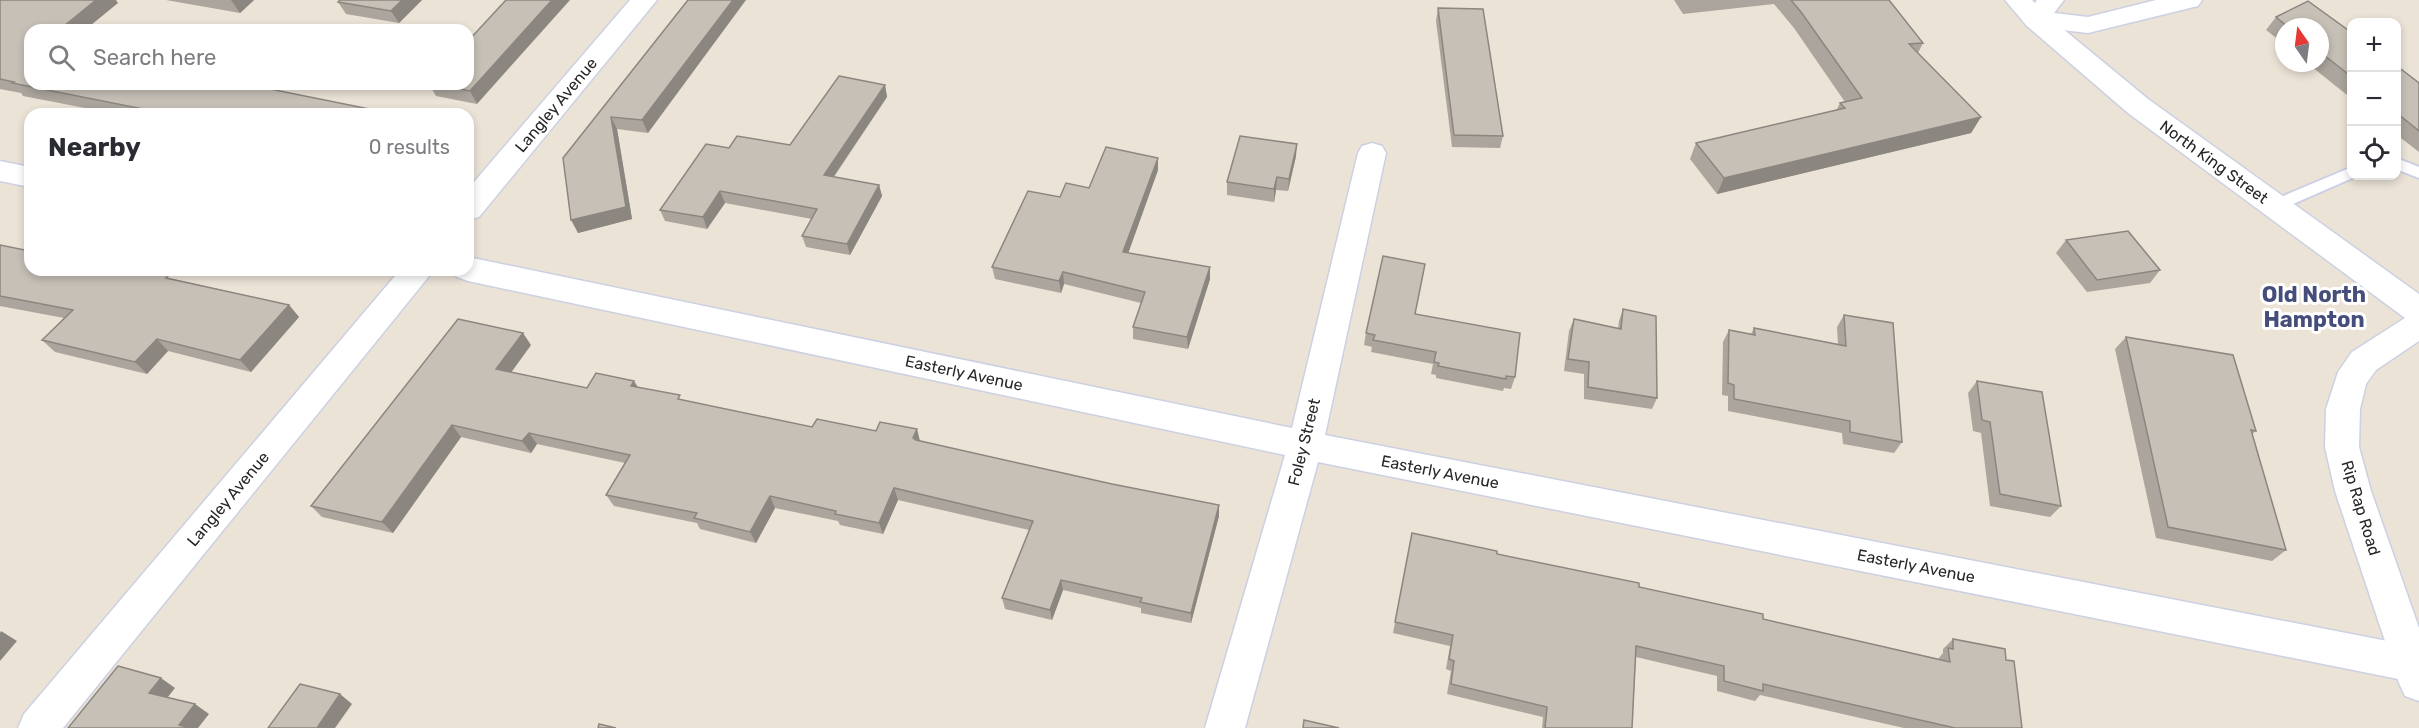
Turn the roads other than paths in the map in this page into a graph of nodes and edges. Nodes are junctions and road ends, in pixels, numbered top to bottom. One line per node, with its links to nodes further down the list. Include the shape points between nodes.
1 (644, 0): 10 (street, Langley Avenue)
2 (2189, 0): 3 (street, via 2088,25)
3 (2035, 7): 11 (street, North King Street, via 2138,106)
4 (1372, 153): 16 (street, Foley Street)
5 (2401, 165): 7 (lane)
6 (0, 171): 9 (street)
7 (2419, 173)
8 (2347, 174): 11 (lane)
9 (24, 176)
10 (474, 202)
11 (2274, 206): 14 (street, North King Street)
12 (474, 270): 16 (street, Easterly Avenue)
13 (413, 276): 18 (street, Langley Avenue)
14 (2419, 311)
15 (2419, 325): 17 (street, Rip Rap Road, via 2364,361 2350,381 2343,409 2342,447 2353,491)
16 (1305, 445): 17 (street, Easterly Avenue); 19 (street, Foley Street)
17 (2416, 674)
18 (38, 728)
19 (1225, 728)

